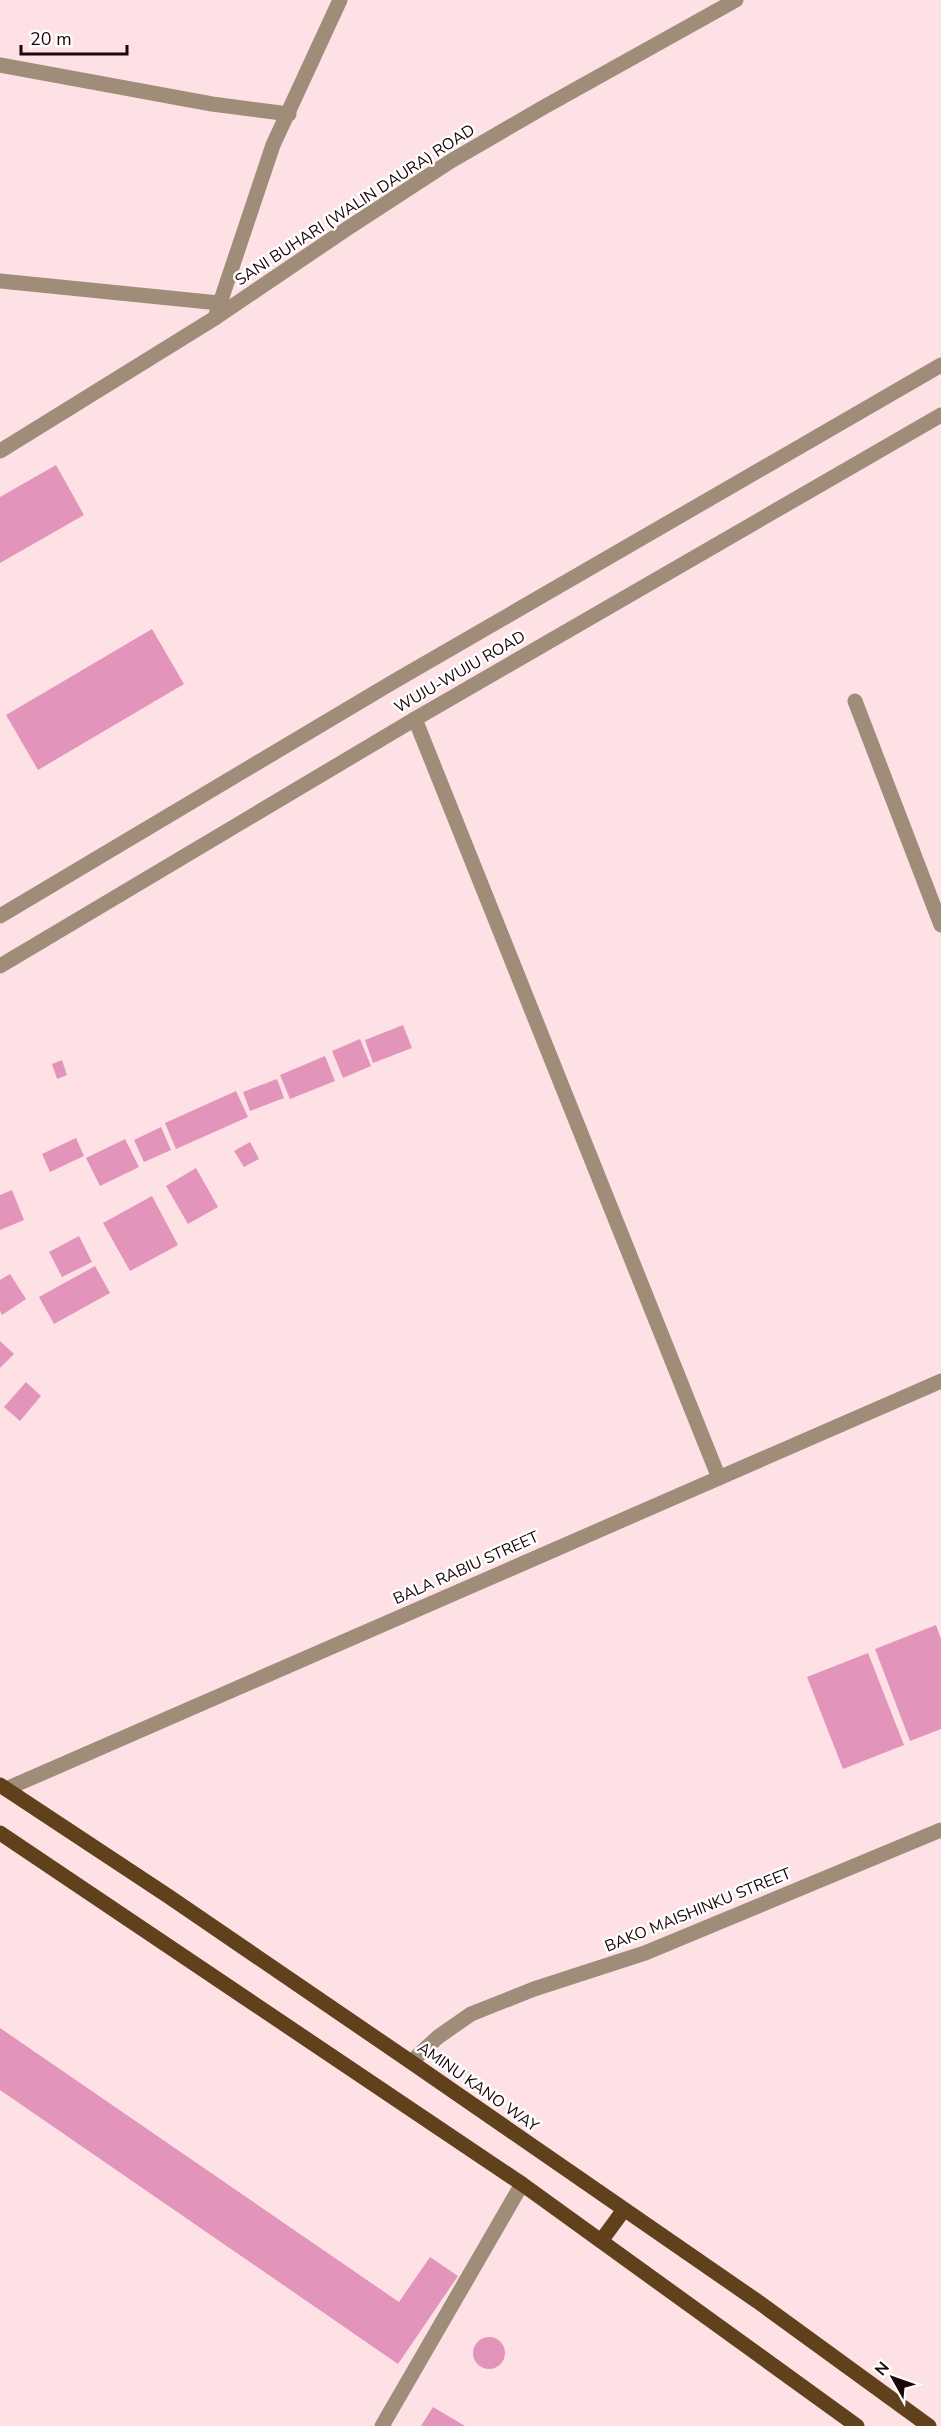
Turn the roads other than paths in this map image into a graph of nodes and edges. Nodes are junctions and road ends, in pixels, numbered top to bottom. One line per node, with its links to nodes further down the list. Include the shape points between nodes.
1 (340, 0): 5 (street)
2 (736, 0): 3 (street, SANI BUHARI (WALIN DAURA) ROAD)
3 (718, 4): 7 (street, SANI BUHARI (WALIN DAURA) ROAD, via 451,161)
4 (0, 65): 5 (street, via 212,104)
5 (289, 114): 7 (street, via 273,145)
6 (0, 280): 7 (street)
7 (217, 310): 10 (street, SANI BUHARI (WALIN DAURA) ROAD)
8 (941, 365): 13 (street, WUJU-WUJU ROAD, via 393,682)
9 (941, 415): 12 (street, WUJU-WUJU ROAD)
10 (0, 452)
11 (855, 701): 14 (street)
12 (415, 719): 15 (street, WUJU-WUJU ROAD); 17 (street)
13 (0, 916)
14 (941, 925)
15 (0, 966)
16 (941, 1381): 17 (street, BALA RABIU STREET)
17 (719, 1478): 18 (street, BALA RABIU STREET)
18 (3, 1787): 21 (main road, AMINU KANO WAY)
19 (941, 1830): 21 (street, BAKO MAISHINKU STREET, via 645,1953 471,2014)
20 (0, 1833): 22 (main road)
21 (411, 2062): 23 (main road, AMINU KANO WAY)
22 (522, 2184): 24 (main road); 25 (street)
23 (623, 2211): 24 (main road); 27 (main road, AMINU KANO WAY)
24 (601, 2241): 26 (main road)
25 (382, 2426)
26 (857, 2426)
27 (929, 2426)

